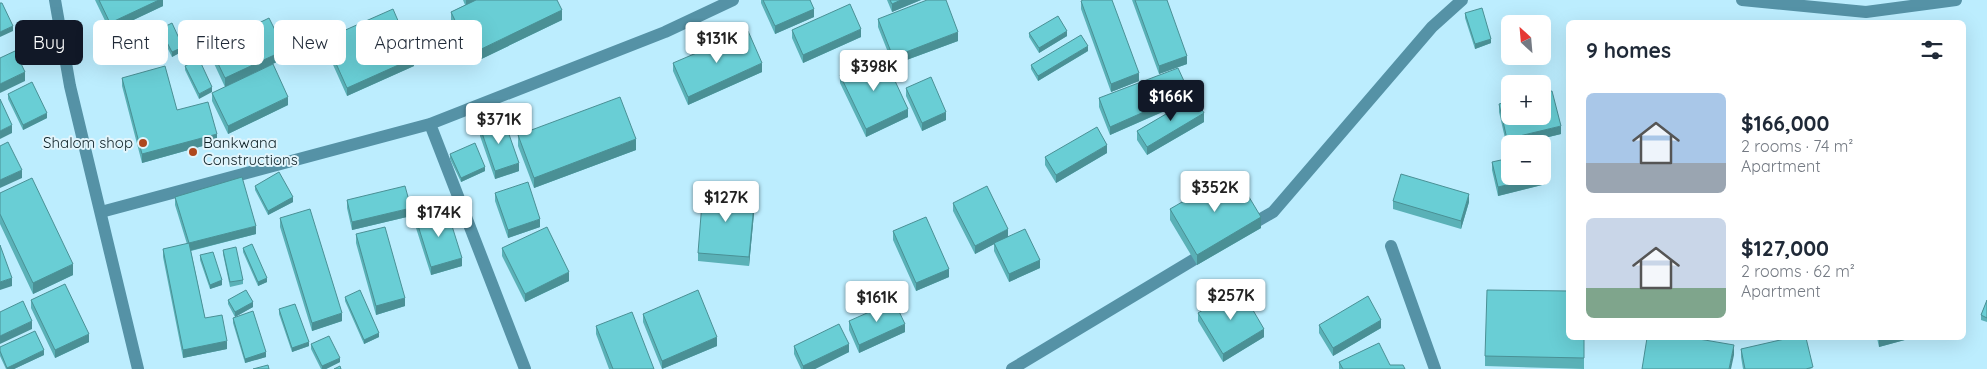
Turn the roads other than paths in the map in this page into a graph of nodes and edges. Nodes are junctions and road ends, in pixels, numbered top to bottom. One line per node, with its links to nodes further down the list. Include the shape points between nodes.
1 (55, 0): 7 (street, via 70,86)
2 (733, 0): 6 (street, via 665,32)
3 (1462, 0): 8 (street, via 1432,27 1273,212)
4 (1742, 0): 5 (street, via 1866,12)
5 (1956, 0)
6 (430, 124): 7 (street); 12 (street)
7 (101, 212): 11 (street)
8 (1239, 232)
9 (1222, 242): 13 (street)
10 (1391, 246): 14 (street)
11 (138, 369)
12 (525, 369)
13 (1012, 369)
14 (1435, 369)

